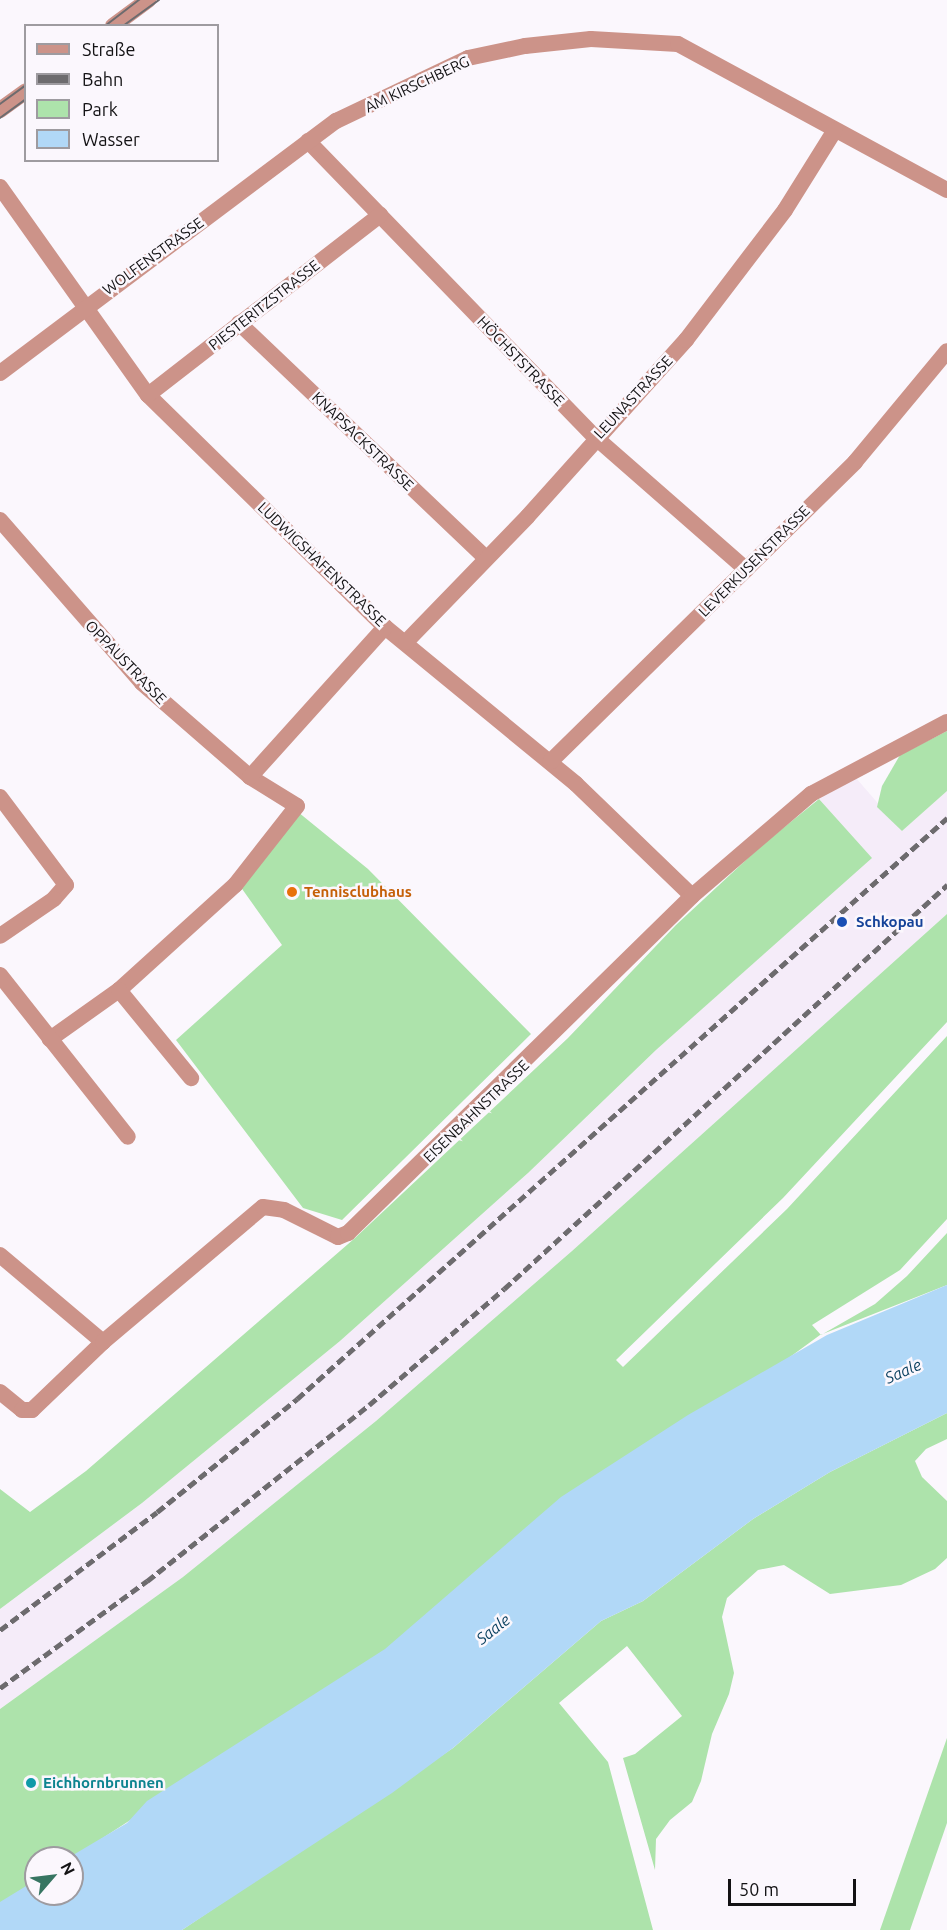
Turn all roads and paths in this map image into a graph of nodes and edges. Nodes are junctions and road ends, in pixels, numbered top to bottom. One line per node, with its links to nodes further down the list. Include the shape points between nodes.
1 (148, 0): 2 (street)
2 (116, 24)
3 (24, 93): 4 (street)
4 (0, 111)
5 (835, 130): 6 (street, AM KIRSCHBERG, via 678,44 591,39 525,46 468,58 336,121); 8 (street, AM KIRSCHBERG); 15 (street, LEUNASTRASSE, via 785,210 686,340)
6 (308, 141): 9 (street, HÖCHSTSTRASSE); 10 (street, WOLFENSTRASSE)
7 (0, 187): 10 (street, LUDWIGSHAFENSTRASSE)
8 (947, 190)
9 (380, 215): 11 (street, PIESTERITZSTRASSE); 15 (street, HÖCHSTSTRASSE)
10 (86, 306): 13 (street, WOLFENSTRASSE); 14 (street, LUDWIGSHAFENSTRASSE)
11 (239, 323): 14 (street, PIESTERITZSTRASSE); 17 (street, KNAPSACKSTRASSE)
12 (947, 351): 18 (street, LEVERKUSENSTRASSE, via 855,462)
13 (0, 373)
14 (148, 395): 19 (street, LUDWIGSHAFENSTRASSE)
15 (595, 437): 17 (street, LEUNASTRASSE); 18 (street, HÖCHSTSTRASSE)
16 (0, 520): 23 (street, OPPAUSTRASSE, via 142,683)
17 (486, 558): 20 (street, LEUNASTRASSE)
18 (746, 569): 22 (street, LEVERKUSENSTRASSE)
19 (386, 627): 20 (street, LUDWIGSHAFENSTRASSE); 23 (street)
20 (406, 642): 22 (street, LUDWIGSHAFENSTRASSE)
21 (947, 722): 25 (street, EISENBAHNSTRASSE, via 811,794)
22 (550, 762): 25 (street, LUDWIGSHAFENSTRASSE)
23 (250, 777): 28 (street, OPPAUSTRASSE, via 297,806 235,885)
24 (0, 797): 26 (street, via 66,885 54,899)
25 (692, 896): 33 (street, EISENBAHNSTRASSE, via 348,1233 338,1237 285,1210 263,1207)
26 (0, 936)
27 (0, 975): 29 (street)
28 (119, 990): 29 (street); 30 (street)
29 (50, 1039): 31 (street)
30 (191, 1078)
31 (128, 1137)
32 (0, 1255): 33 (street)
33 (103, 1342): 34 (street, EISENBAHNSTRASSE, via 32,1410 22,1410)
34 (0, 1392)

